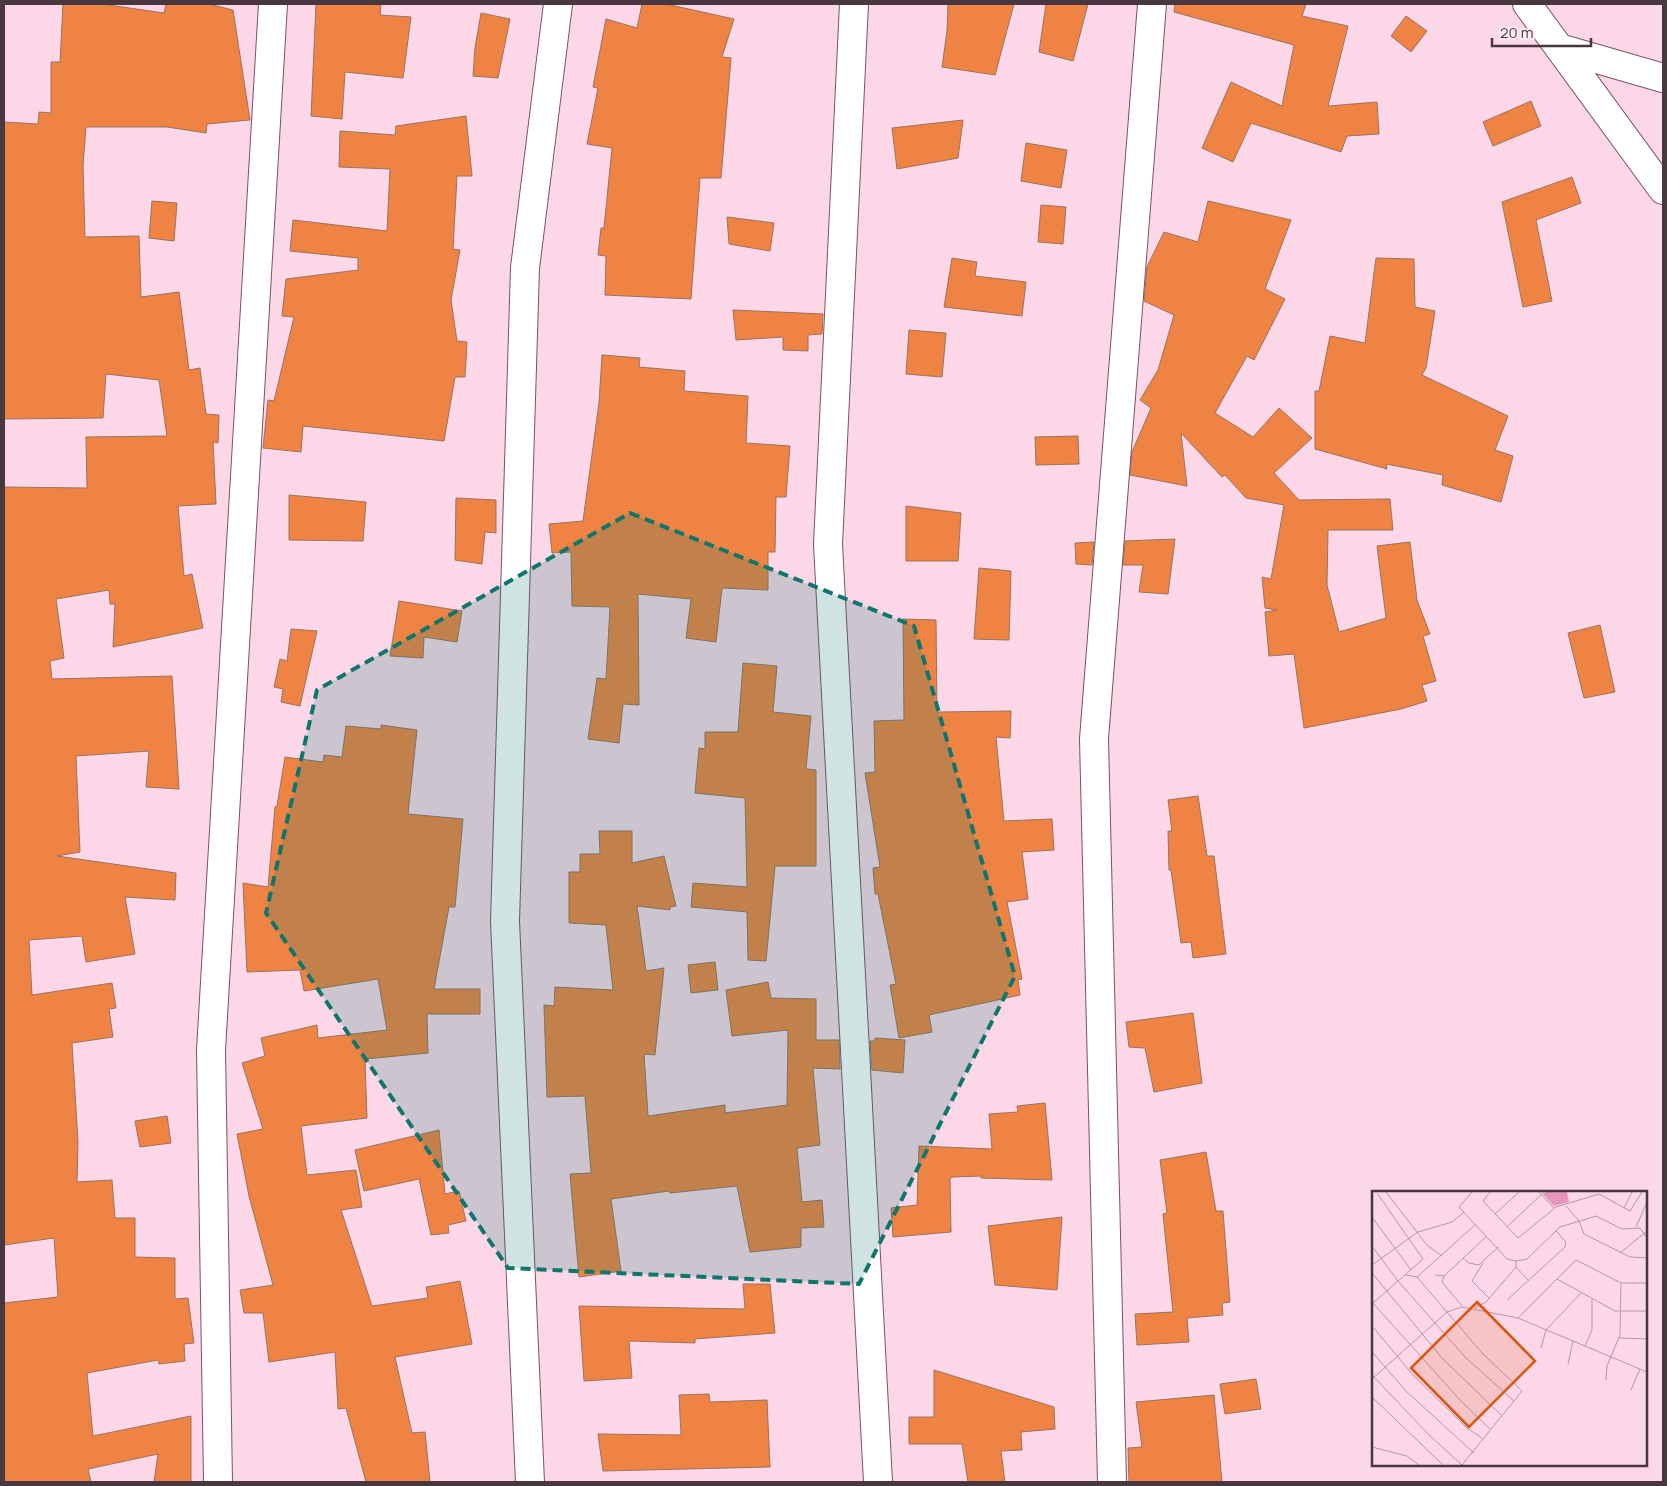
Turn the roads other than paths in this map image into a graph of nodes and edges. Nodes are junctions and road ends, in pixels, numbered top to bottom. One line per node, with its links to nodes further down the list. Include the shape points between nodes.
1 (273, 4): 9 (street, via 211,1050)
2 (558, 4): 10 (street, via 525,268 505,921)
3 (854, 4): 11 (street, via 828,544)
4 (1152, 4): 12 (street, via 1094,739)
5 (1527, 4): 6 (street)
6 (1559, 48): 7 (street); 8 (street)
7 (1663, 78)
8 (1663, 190)
9 (218, 1482)
10 (530, 1482)
11 (878, 1482)
12 (1112, 1482)

